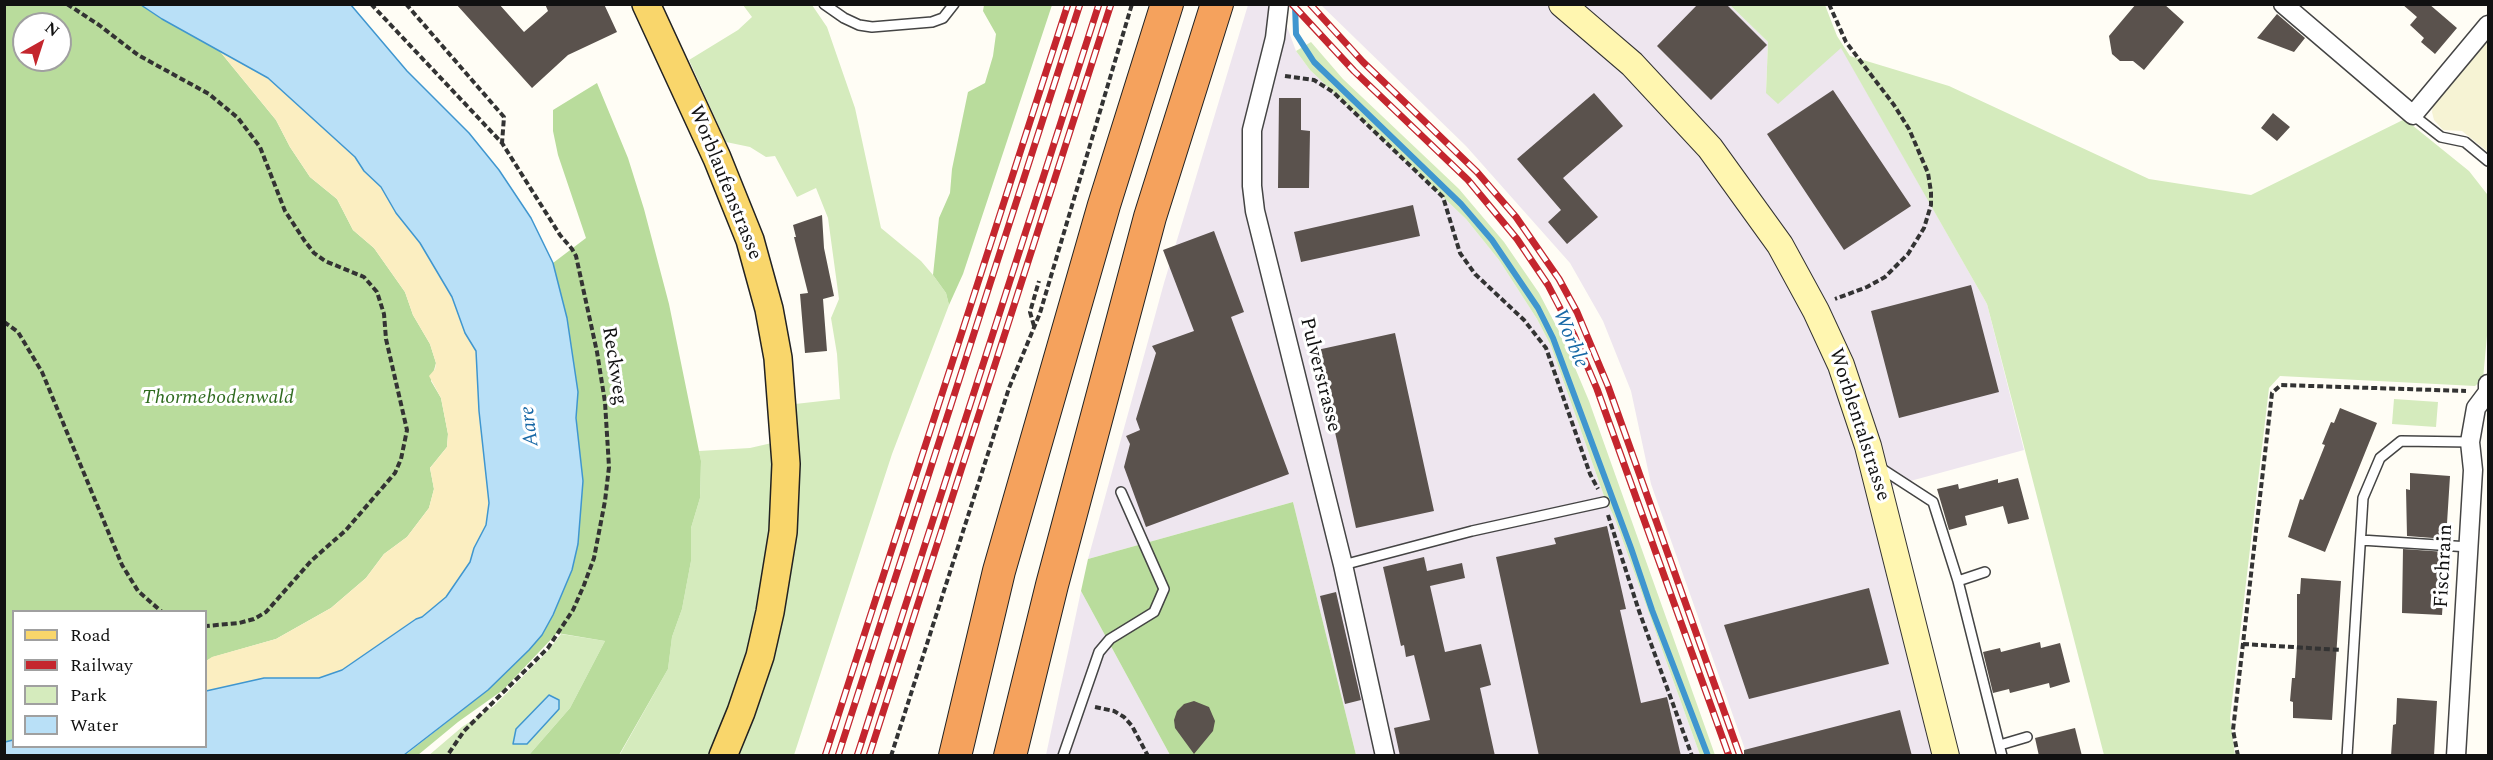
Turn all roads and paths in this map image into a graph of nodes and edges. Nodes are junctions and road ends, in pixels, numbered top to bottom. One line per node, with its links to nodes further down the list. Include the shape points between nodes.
1 (67, 4): 35 (path, via 138,55 209,94 231,111 260,147 285,211 304,240 326,261 371,283 384,314 407,430 394,473 346,530 311,561 266,612 239,623)
2 (371, 4): 17 (path, Reckweg)
3 (406, 4): 17 (path, via 504,117)
4 (646, 4): 42 (main road, Worblaufenstrasse, via 750,240 778,358 786,464 783,532 760,656)
5 (824, 4): 6 (lane, via 844,18 872,27 932,22 943,18)
6 (954, 4)
7 (1132, 4): 22 (path)
8 (1167, 4): 44 (highway, via 1104,205 999,572)
9 (1217, 4): 45 (highway, via 1150,217)
10 (1279, 4): 15 (street, Pulverstrasse)
11 (1562, 4): 20 (main road, Worblentalstrasse, via 1632,64 1710,148 1780,245)
12 (1829, 4): 20 (path, via 1846,42 1909,129 1928,173 1931,205 1917,240 1885,277 1839,296)
13 (2283, 4): 16 (street)
14 (2488, 25): 16 (street)
15 (1265, 75): 28 (path, via 1314,80 1333,92 1443,197 1460,254 1546,348 1590,474); 31 (street, Pulverstrasse, via 1252,130 1250,161 1256,211)
16 (2413, 115): 18 (lane, via 2440,137 2465,142)
17 (501, 143): 41 (path, Reckweg, via 576,256 605,402 609,467 594,558 573,609 548,648 464,731)
18 (2488, 160)
19 (1039, 281): 22 (path, via 1030,312)
20 (1816, 311): 26 (main road, Worblentalstrasse, via 1855,403)
21 (4, 322): 34 (path, via 18,332 42,372 127,573 138,591)
22 (1034, 326): 43 (path, via 1005,399)
23 (2488, 384): 24 (street, Fischrain)
24 (2488, 392): 25 (street, Fischrain, via 2476,408); 36 (path, via 2281,385 2272,393)
25 (2470, 442): 29 (lane, via 2401,441 2380,458 2363,498); 30 (street, Fischrain, via 2473,470)
26 (1873, 463): 33 (lane, via 1933,502); 50 (main road, Worblentalstrasse)
27 (1121, 492): 38 (lane, via 1164,590 1154,612 1110,639 1099,652)
28 (1604, 502): 31 (lane); 49 (path)
29 (2361, 540): 30 (lane); 37 (lane)
30 (2469, 547): 54 (street, Fischrain)
31 (1343, 565): 48 (street, Pulverstrasse)
32 (1985, 572): 33 (lane)
33 (1958, 581): 40 (lane)
34 (160, 610)
35 (207, 626)
36 (2242, 644): 37 (path); 52 (path, via 2233,730)
37 (2354, 651): 53 (lane)
38 (1078, 705): 46 (lane); 47 (path, via 1103,707 1124,717)
39 (2027, 737): 40 (lane)
40 (2000, 745): 51 (lane)
41 (447, 756)
42 (723, 756)
43 (891, 756)
44 (955, 756)
45 (1010, 756)
46 (1062, 756)
47 (1148, 756)
48 (1384, 756)
49 (1692, 756)
50 (1946, 756)
51 (2002, 756)
52 (2238, 756)
53 (2347, 756)
54 (2456, 756)

